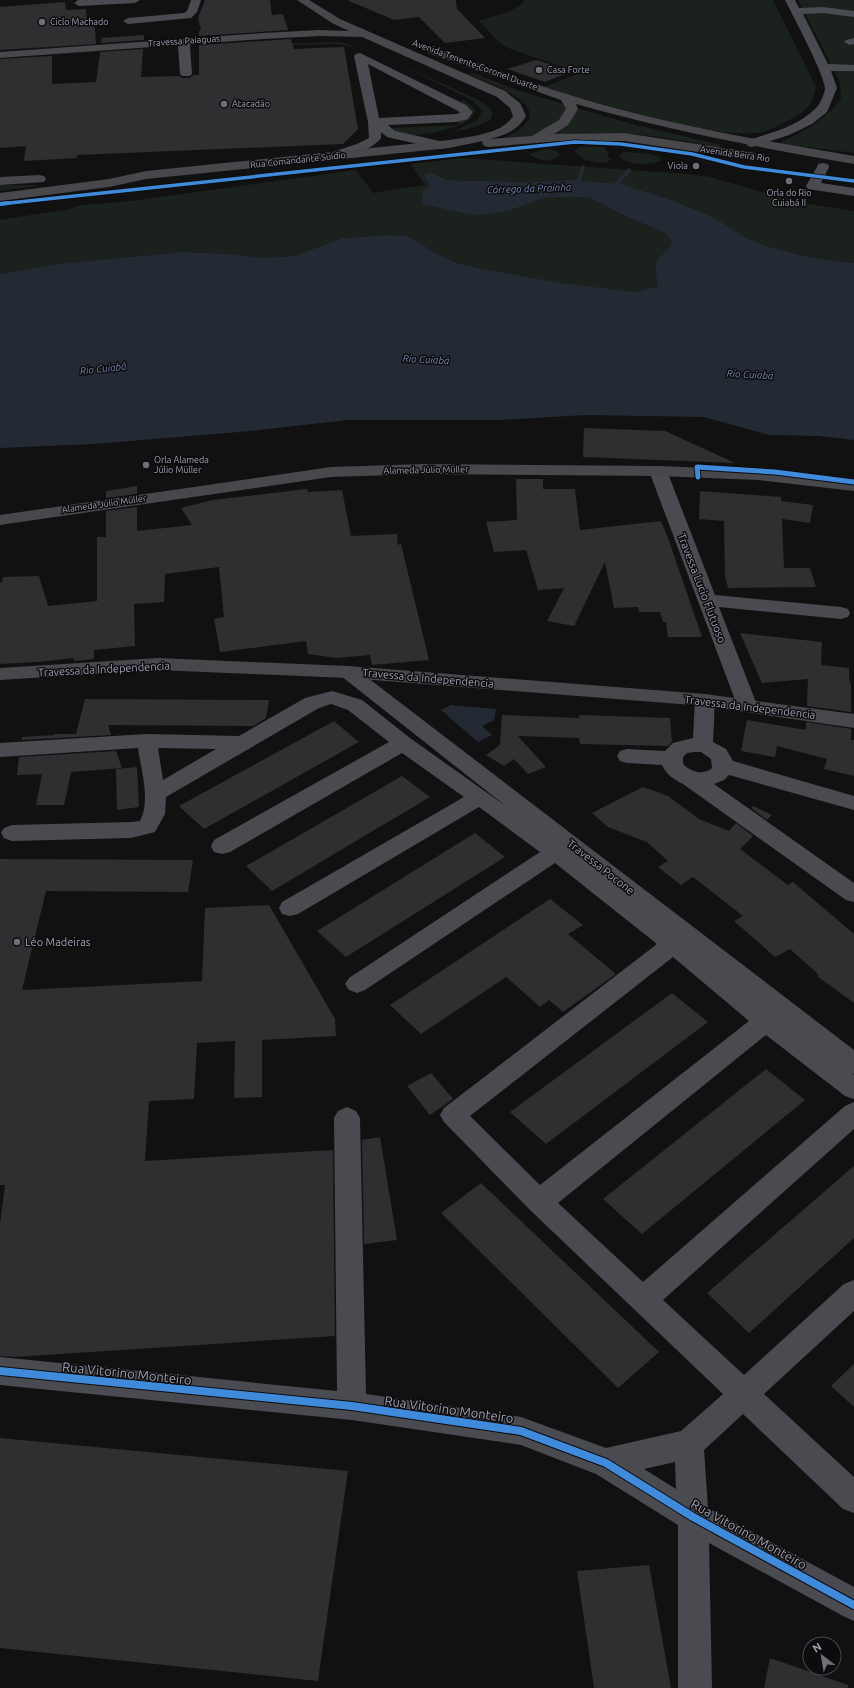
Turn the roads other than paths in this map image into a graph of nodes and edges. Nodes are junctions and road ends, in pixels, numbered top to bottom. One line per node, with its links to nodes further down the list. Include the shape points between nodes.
1 (135, 0): 5 (street)
2 (196, 0): 11 (street, via 192,12 187,16)
3 (302, 0): 12 (main road, Avenida Tenente-Coronel Duarte, via 336,21)
4 (790, 0): 8 (street)
5 (79, 3)
6 (854, 8): 7 (street)
7 (823, 10): 8 (street); 10 (street)
8 (796, 11): 15 (street)
9 (350, 14): 12 (main road)
10 (854, 14)
11 (128, 21)
12 (368, 36): 13 (main road, Travessa Paiaguas, via 319,33); 18 (main road, Avenida Tenente-Coronel Duarte, via 411,43); 24 (main road, Avenida Tenente-Coronel Duarte, via 501,94 520,112 514,124 496,135)
13 (187, 41): 14 (main road, Travessa Paiaguas); 17 (street, via 184,46)
14 (0, 55)
15 (824, 67): 16 (street); 23 (street, via 831,88 822,109 808,121)
16 (854, 68)
17 (186, 74)
18 (566, 98): 19 (main road, Avenida Tenente-Coronel Duarte); 22 (main road, via 572,109 565,122 552,131)
19 (627, 115): 23 (main road, Avenida Beira Rio)
20 (374, 121): 20 (street, via 357,66 360,56 466,112 464,116 457,118); 24 (street, via 391,134); 25 (street, via 374,140)
21 (624, 137): 22 (main road, Avenida Beira Rio); 23 (main road, via 642,136 720,147); 27 (main road, Avenida Beira Rio)
22 (526, 140): 24 (main road, Avenida Beira Rio)
23 (752, 143): 26 (main road, Avenida Beira Rio)
24 (444, 144): 25 (main road, Rua Comandante Suídio)
25 (331, 157): 29 (main road, Rua Comandante Suídio)
26 (854, 160)
27 (823, 166): 28 (main road, Avenida Beira Rio); 31 (street, via 813,186)
28 (854, 171)
29 (146, 175): 30 (main road, Rua Comandante Suídio); 32 (main road, Rua Comandante Suídio, via 108,183)
30 (0, 181)
31 (854, 192)
32 (0, 197)
33 (658, 471): 34 (main road, Alameda Júlio Müller, via 758,475); 35 (main road, Alameda Júlio Müller, via 423,469 331,472); 36 (street, Travessa Lucio Flutuoso)
34 (854, 486)
35 (0, 520)
36 (706, 600): 37 (street); 41 (street, Travessa Lucio Flutuoso)
37 (842, 613)
38 (348, 672): 39 (main road, Travessa da Independencia, via 158,664); 40 (main road, Travessa da Independencia); 63 (street, Travessa Pocone)
39 (0, 674)
40 (705, 700): 41 (main road, Travessa da Independencia); 46 (street)
41 (747, 705): 42 (main road, Travessa da Independencia)
42 (854, 721)
43 (147, 741): 44 (street); 47 (street); 52 (street)
44 (244, 743): 45 (street, via 312,703 332,698 355,705); 52 (street)
45 (403, 743): 53 (street); 56 (street)
46 (703, 746): 49 (street, via 679,748); 50 (street, via 716,752)
47 (0, 750)
48 (626, 756): 49 (street)
49 (671, 758): 51 (street, via 673,768)
50 (724, 766): 51 (street, via 716,776 705,780); 54 (street)
51 (692, 779): 58 (street)
52 (155, 794): 55 (street, via 154,814 147,827 131,830)
53 (480, 797): 57 (street); 59 (street)
54 (854, 803)
55 (12, 833)
56 (222, 846)
57 (556, 852): 60 (street); 61 (street)
58 (854, 894)
59 (290, 908)
60 (673, 944): 62 (street); 67 (street, via 453,1115)
61 (357, 984)
62 (766, 1021): 64 (street); 67 (street)
63 (854, 1064)
64 (854, 1089)
65 (854, 1112): 69 (street)
66 (347, 1118): 72 (street)
67 (539, 1202): 69 (street)
68 (854, 1293): 71 (street)
69 (643, 1300): 71 (street)
70 (0, 1371): 72 (street, Rua Vitorino Monteiro)
71 (744, 1394): 73 (street); 75 (street)
72 (352, 1406): 74 (street, Rua Vitorino Monteiro, via 521,1431)
73 (689, 1444): 74 (street); 76 (street)
74 (606, 1463): 76 (street, Rua Vitorino Monteiro)
75 (854, 1498)
76 (693, 1517): 77 (street, Rua Vitorino Monteiro); 78 (street)
77 (854, 1605)
78 (695, 1688)

